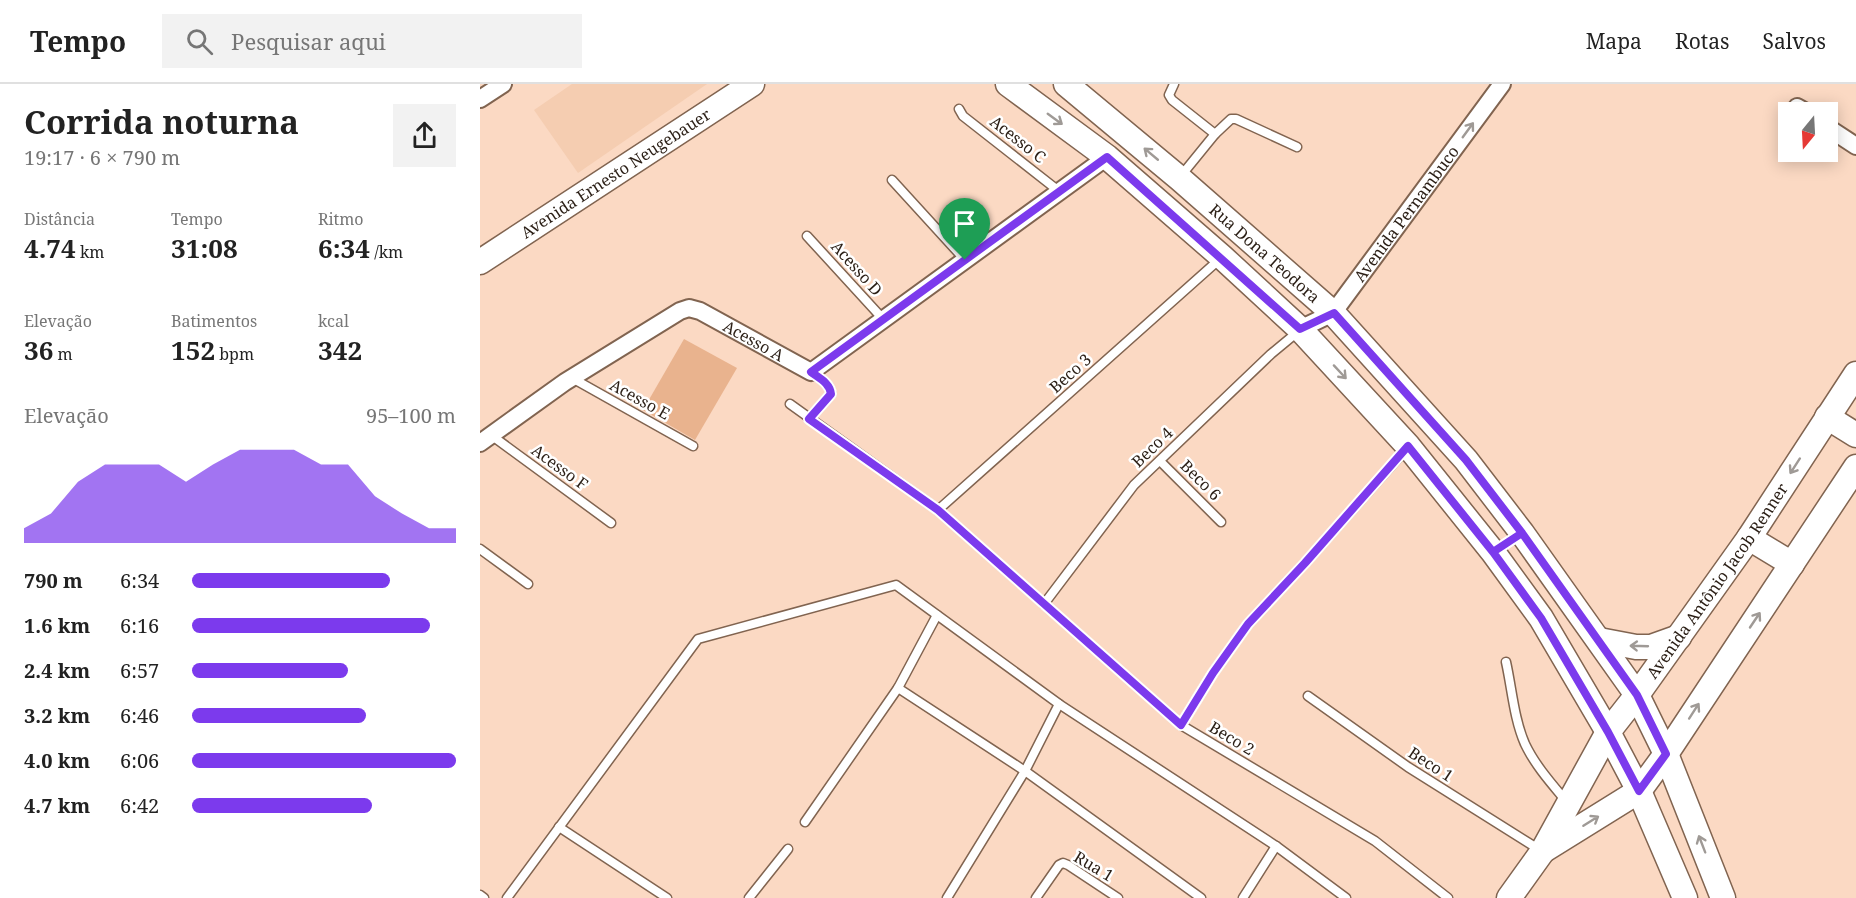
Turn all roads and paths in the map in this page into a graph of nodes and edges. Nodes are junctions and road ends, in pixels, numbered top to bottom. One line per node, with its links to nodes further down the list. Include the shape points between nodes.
1 (502, 84): 7 (street)
2 (752, 84): 20 (main road, Avenida Ernesto Neugebauer)
3 (1008, 84): 13 (main road, Rua Dona Teodora, one-way to 13)
4 (1066, 84): 14 (main road, Rua Dona Teodora, one-way to 4)
5 (1174, 84): 9 (lane, via 1169,95 1172,100)
6 (1502, 84): 21 (street, Avenida Pernambuco, one-way to 6)
7 (480, 99)
8 (959, 109): 16 (lane, Acesso C)
9 (1215, 134): 12 (lane, via 1225,122 1236,119); 14 (lane)
10 (1838, 134): 11 (street)
11 (1856, 146)
12 (1297, 147)
13 (1107, 157): 16 (street); 18 (main road, Rua Dona Teodora)
14 (1179, 178): 21 (main road, Rua Dona Teodora)
15 (892, 180): 19 (lane)
16 (1060, 192): 19 (street)
17 (807, 236): 22 (lane, Acesso D)
18 (1222, 257): 23 (main road, Rua Dona Teodora); 36 (lane, Beco 3)
19 (965, 260): 22 (street)
20 (480, 262)
21 (1334, 313): 23 (street, Avenida Pernambuco); 39 (main road, Rua Dona Teodora, via 1466,460)
22 (883, 319): 24 (street)
23 (1300, 329): 33 (main road, Rua Dona Teodora, one-way to 33); 34 (lane, Beco 4)
24 (811, 372): 26 (street, Acesso A, via 689,308); 29 (lane, via 831,388 831,394)
25 (1856, 374): 28 (main road, Avenida Antônio Jacob Renner)
26 (572, 378): 31 (street, Acesso A); 32 (lane, Acesso E)
27 (789, 404): 29 (lane, Beco 2)
28 (1827, 417): 30 (main road); 40 (main road, Avenida Antônio Jacob Renner, one-way to 40)
29 (809, 419): 36 (lane, Beco 2)
30 (1856, 435)
31 (485, 439): 38 (lane, Acesso F)
32 (693, 446)
33 (1408, 446): 42 (main road, Rua Dona Teodora); 54 (lane, via 1248,624)
34 (1160, 461): 37 (lane, Beco 6); 45 (lane, Beco 4, via 1134,485)
35 (1856, 467): 43 (main road, Avenida Antônio Jacob Renner)
36 (938, 510): 45 (lane, Beco 2)
37 (1221, 522)
38 (611, 523)
39 (1522, 533): 42 (main road); 48 (main road, Rua Dona Teodora)
40 (1749, 538): 43 (main road); 47 (main road, Avenida Antônio Jacob Renner)
41 (480, 549): 44 (lane)
42 (1493, 552): 55 (main road, Rua Dona Teodora, via 1541,618)
43 (1792, 564): 56 (main road, Avenida Antônio Jacob Renner, one-way to 43)
44 (528, 584)
45 (1044, 604): 54 (lane, Beco 2)
46 (937, 615): 50 (lane); 53 (lane); 61 (lane, via 892,585 698,639)
47 (1679, 637): 48 (main road, one-way to 48, via 1651,647); 51 (main road, Avenida Antônio Jacob Renner)
48 (1599, 640): 51 (main road, Rua Dona Teodora)
49 (1506, 662): 59 (lane, via 1526,746 1544,775)
50 (898, 688): 57 (lane); 60 (lane)
51 (1637, 695): 55 (main road, Avenida Antônio Jacob Renner); 56 (main road, Rua Dona Teodora)
52 (1308, 696): 64 (lane, Beco 1, via 1408,767)
53 (1059, 704): 57 (lane); 62 (lane)
54 (1181, 725): 76 (lane, Beco 2, via 1375,841)
55 (1608, 732): 58 (main road, Rua Dona Teodora); 59 (main road, Avenida Antônio Jacob Renner)
56 (1666, 754): 58 (main road, Avenida Antônio Jacob Renner); 79 (main road, Rua Dona Teodora, one-way to 56)
57 (1025, 771): 70 (lane); 73 (lane)
58 (1639, 791): 64 (main road, Avenida Antônio Jacob Renner, one-way to 58); 78 (main road, Rua Dona Teodora)
59 (1569, 803): 64 (main road, Avenida Antônio Jacob Renner)
60 (805, 822)
61 (559, 827): 67 (lane); 68 (lane)
62 (1276, 846): 74 (lane); 75 (lane)
63 (788, 849): 69 (lane)
64 (1542, 852): 77 (main road, Avenida Antônio Jacob Renner)
65 (480, 895): 66 (lane)
66 (484, 898)
67 (507, 898)
68 (667, 898)
69 (749, 898)
70 (947, 898)
71 (1036, 898): 72 (lane, Rua 1, via 1063,863)
72 (1118, 898)
73 (1201, 898)
74 (1243, 898)
75 (1346, 898)
76 (1448, 898)
77 (1509, 898)
78 (1685, 898)
79 (1723, 898)

